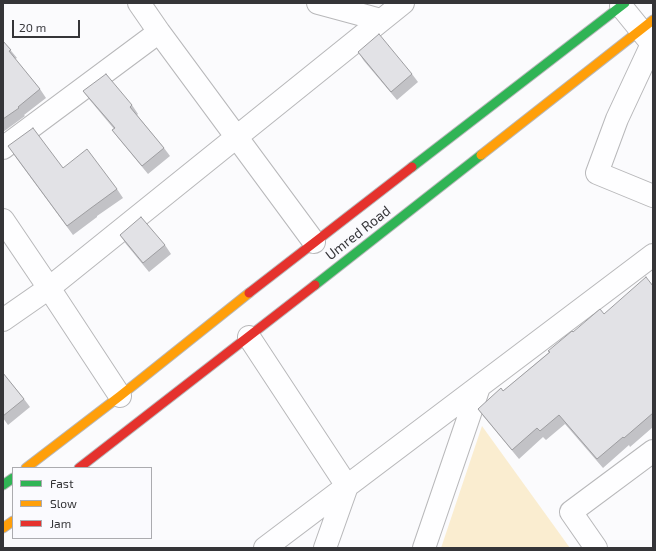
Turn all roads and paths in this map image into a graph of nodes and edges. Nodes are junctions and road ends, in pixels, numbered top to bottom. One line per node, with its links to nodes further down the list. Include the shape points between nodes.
1 (139, 3): 6 (street)
2 (318, 3): 5 (street)
3 (403, 3): 5 (street)
4 (623, 5): 7 (street); 12 (main road)
5 (381, 20): 8 (street)
6 (160, 32): 8 (street); 9 (street)
7 (649, 35): 10 (street, via 597,173); 16 (main road, Umred Road)
8 (236, 137): 12 (street); 14 (street)
9 (3, 148)
10 (653, 196)
11 (3, 220): 14 (street)
12 (314, 242): 18 (main road)
13 (653, 255): 17 (street)
14 (49, 288): 15 (street); 18 (street)
15 (3, 320)
16 (249, 337): 21 (main road, Umred Road); 24 (street)
17 (479, 387): 24 (street); 29 (street)
18 (120, 396): 20 (main road)
19 (653, 451): 30 (street, via 571,512)
20 (27, 467)
21 (81, 467)
22 (12, 479): 23 (main road)
23 (3, 485)
24 (347, 486): 27 (street); 28 (street)
25 (12, 521): 26 (main road)
26 (3, 528)
27 (265, 548)
28 (325, 548)
29 (424, 548)
30 (596, 548)

